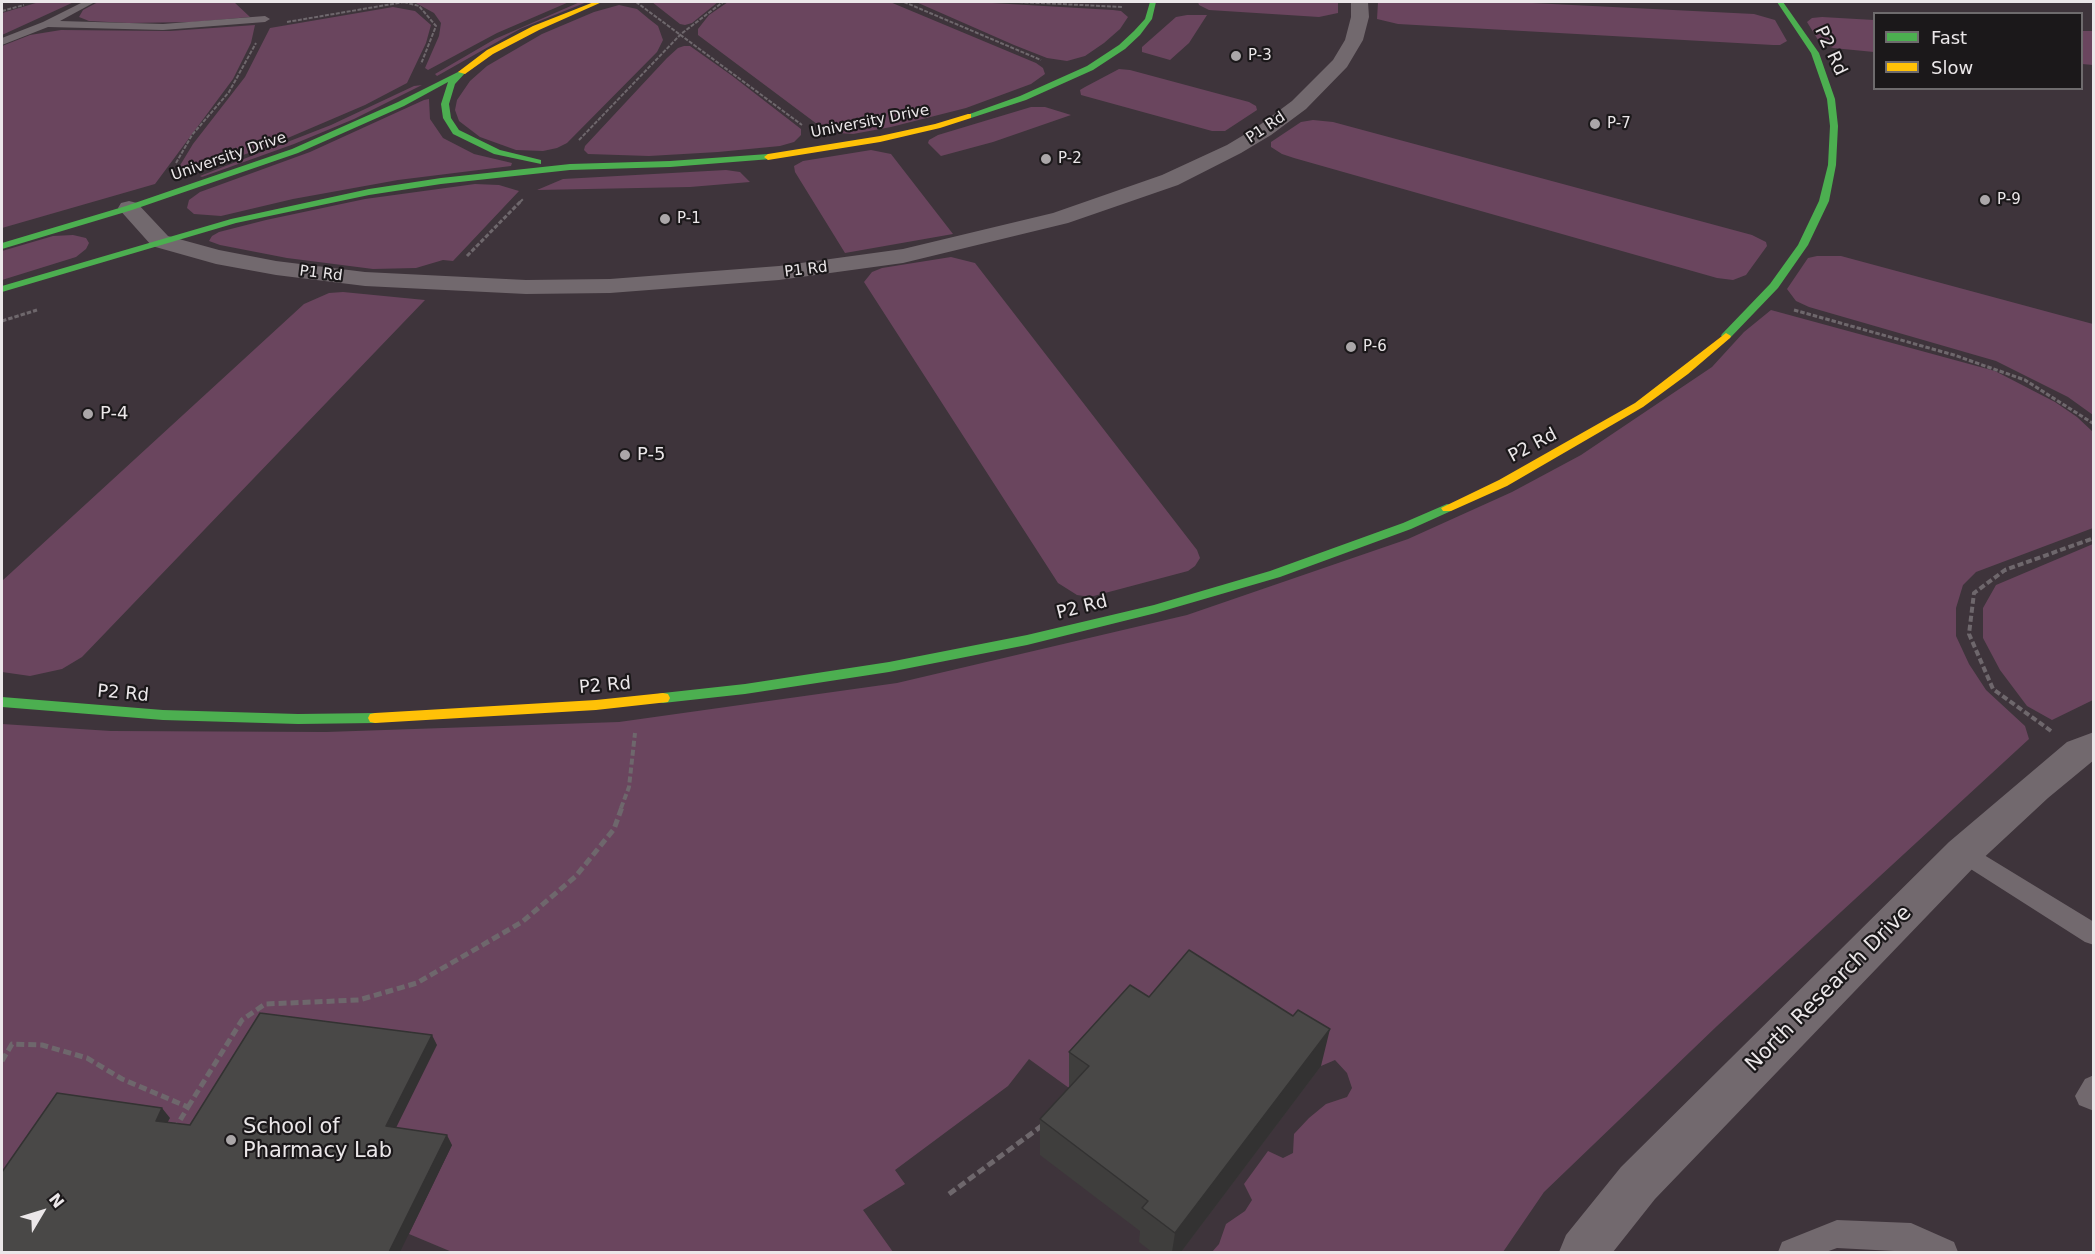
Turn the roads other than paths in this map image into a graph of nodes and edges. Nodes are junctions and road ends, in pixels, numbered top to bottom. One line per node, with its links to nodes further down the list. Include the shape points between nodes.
1 (90, 2): 7 (lane)
2 (599, 2): 9 (main road, University Drive, via 536,28 490,52)
3 (1360, 2): 12 (street, P1 Rd, via 1354,40 1318,88 1264,131 1221,156 1137,193 1060,218 903,256 695,281 526,287 365,279 276,268)
4 (1780, 2): 15 (main road, P2 Rd, via 1815,53 1831,99 1834,126 1832,165 1824,201 1803,245 1735,329 1639,405 1503,483 1407,526 1275,574 1156,609 890,668 745,689 596,705 408,717 163,715)
5 (1157, 6): 10 (main road, University Drive, via 1122,47 1081,72 1023,98 937,126 766,157)
6 (265, 19): 7 (lane, via 163,27)
7 (47, 24): 8 (lane)
8 (2, 42)
9 (458, 75): 10 (main road, University Drive, via 445,104 447,118 456,132 497,152); 11 (main road, University Drive, via 295,151)
10 (570, 167): 12 (main road, University Drive, via 369,192 295,206)
11 (129, 208): 12 (street); 13 (main road, University Drive)
12 (160, 241): 14 (main road, University Drive)
13 (2, 246)
14 (2, 289)
15 (2, 702)
16 (2087, 748): 17 (street, North Research Drive)
17 (1964, 853): 18 (lane); 21 (street, North Research Drive, via 1638,1183)
18 (2094, 935)
19 (2094, 1087): 20 (lane, via 2088,1096)
20 (2094, 1099)
21 (1582, 1252)
22 (1792, 1252): 23 (lane, via 1837,1234 1911,1237)
23 (1944, 1252)

